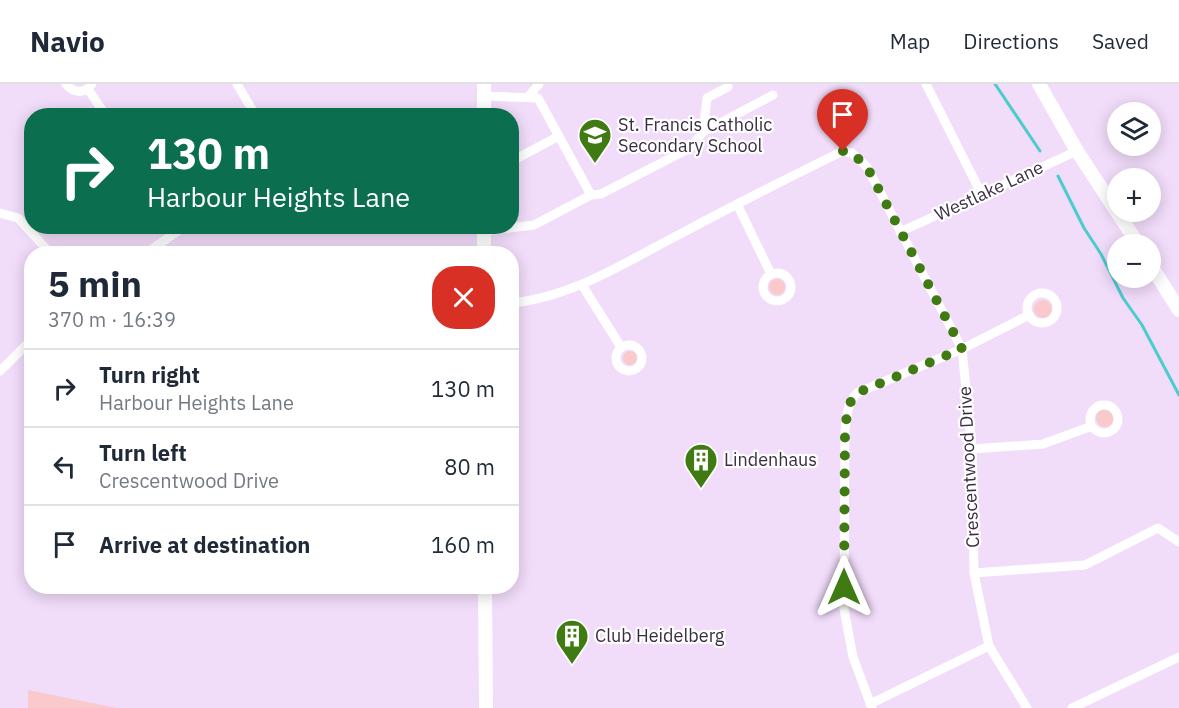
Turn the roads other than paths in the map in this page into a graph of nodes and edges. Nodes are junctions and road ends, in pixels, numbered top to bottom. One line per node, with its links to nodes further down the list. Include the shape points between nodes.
1 (66, 84): 6 (street, via 83,92)
2 (237, 84): 12 (street)
3 (539, 84): 10 (street)
4 (926, 84): 19 (street)
5 (1039, 84): 16 (main road)
6 (90, 87): 11 (street)
7 (728, 87): 14 (street, via 707,98)
8 (484, 90): 10 (street); 13 (main road)
9 (773, 95): 14 (street)
10 (528, 97): 15 (street, via 538,98)
11 (102, 108)
12 (251, 108)
13 (484, 108)
14 (703, 132): 18 (street, via 690,148 601,194)
15 (559, 136): 17 (street); 18 (street)
16 (1077, 151): 19 (street, Westlake Lane); 27 (main road)
17 (519, 157)
18 (591, 195): 23 (street, via 534,225)
19 (982, 195): 24 (street, Westlake Lane)
20 (737, 204): 24 (street, Crescentwood Drive, via 843,151 852,153 867,167); 30 (street); 32 (street, Crescentwood Drive)
21 (0, 213): 22 (street, via 18,218)
22 (24, 225)
23 (519, 226)
24 (900, 232): 38 (street, Crescentwood Drive)
25 (33, 234): 28 (street)
26 (174, 234): 29 (street)
27 (1131, 234)
28 (44, 246)
29 (157, 246)
30 (771, 274)
31 (1161, 281): 34 (main road)
32 (582, 285): 33 (street, Crescentwood Drive); 37 (street)
33 (519, 302)
34 (1179, 310)
35 (1029, 315): 38 (street)
36 (24, 347): 39 (street)
37 (621, 347)
38 (962, 349): 41 (street, Crescentwood Drive); 47 (street, via 857,393 848,409 844,609 853,657)
39 (0, 371)
40 (1092, 426): 41 (street, via 1043,444)
41 (972, 448): 43 (street, Crescentwood Drive)
42 (1179, 542): 43 (street, via 1158,528 1085,566)
43 (974, 573): 45 (street, Crescentwood Drive)
44 (485, 594): 48 (main road)
45 (989, 646): 47 (street); 49 (street, Crescentwood Drive)
46 (1179, 657): 50 (street)
47 (871, 706)
48 (486, 708)
49 (1026, 708)
50 (1072, 708)

